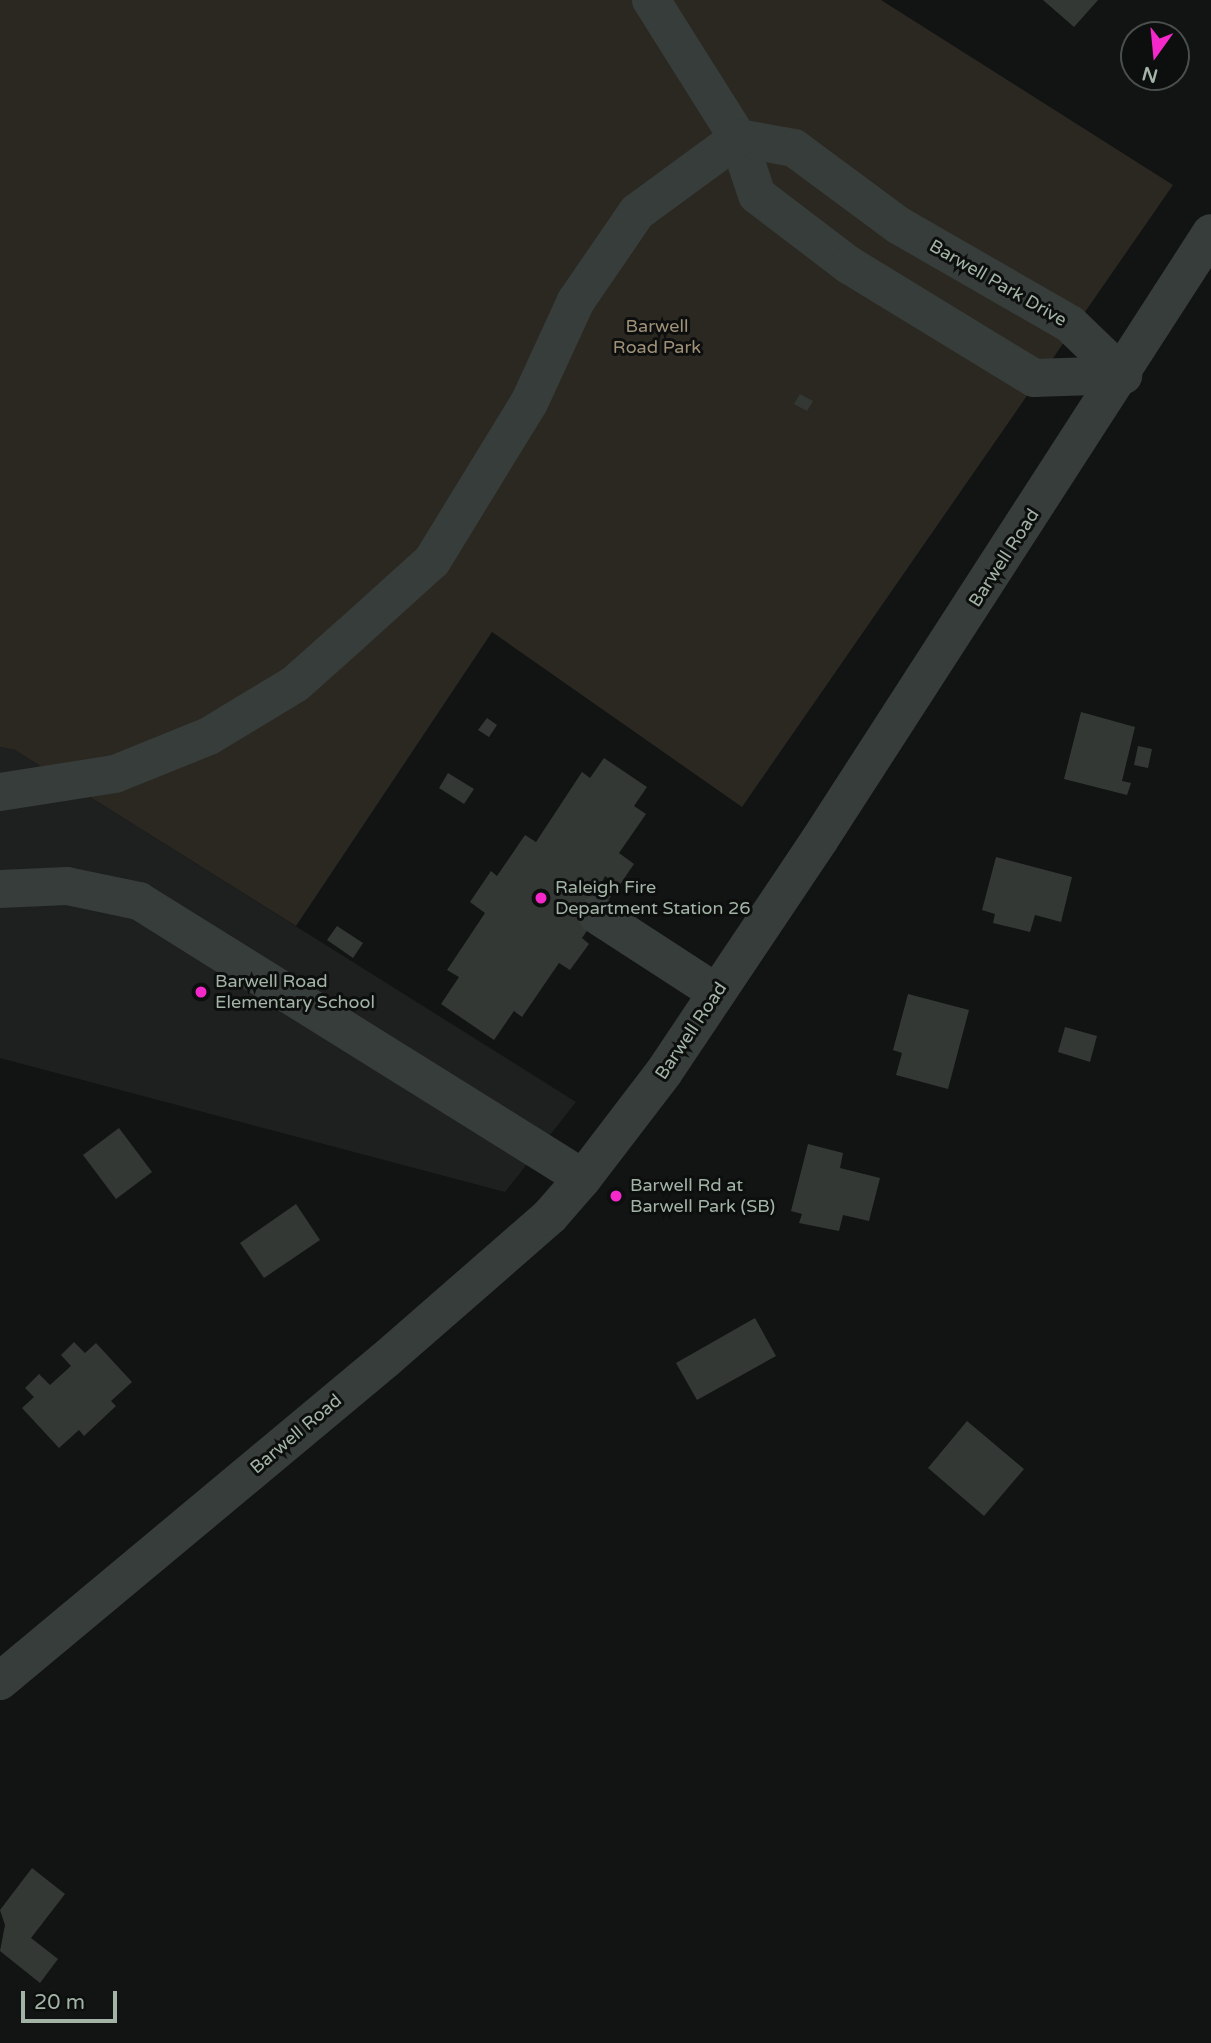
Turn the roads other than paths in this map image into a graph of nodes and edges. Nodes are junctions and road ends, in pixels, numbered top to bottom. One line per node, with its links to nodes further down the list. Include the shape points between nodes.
1 (651, 0): 2 (street)
2 (737, 138): 4 (street, Barwell Park Drive, via 794,148 898,225 1070,324); 4 (street, via 757,195 849,265 1034,378); 5 (street, via 637,212 576,301 529,403 432,561 295,684 209,736 115,774)
3 (1211, 233): 4 (street, Barwell Road)
4 (1123, 375): 8 (street, Barwell Road)
5 (0, 792)
6 (0, 889): 9 (street, via 67,886 139,901)
7 (597, 915): 8 (street)
8 (717, 993): 9 (street, Barwell Road)
9 (583, 1178): 10 (street, Barwell Road, via 550,1216 386,1360)
10 (0, 1681)

